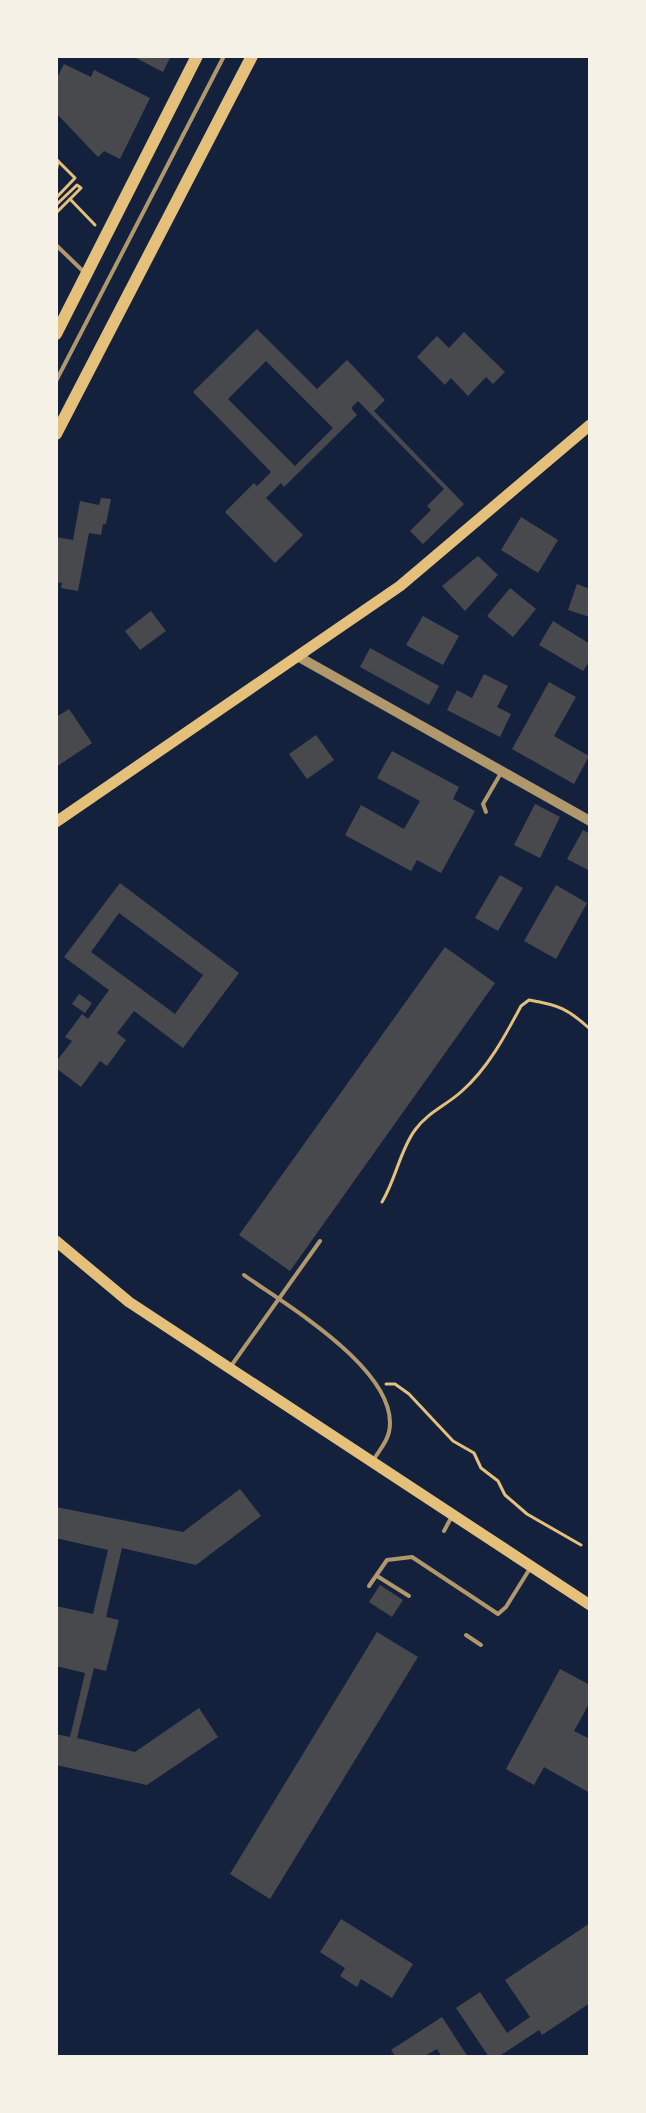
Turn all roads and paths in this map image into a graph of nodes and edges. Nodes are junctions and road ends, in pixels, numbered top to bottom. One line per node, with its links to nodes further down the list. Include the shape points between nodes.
1 (197, 56): 12 (main road)
2 (224, 56): 16 (lane)
3 (252, 56): 18 (main road)
4 (57, 160): 5 (path); 7 (path, via 75,178)
5 (56, 172)
6 (56, 189): 7 (path)
7 (60, 193): 8 (path)
8 (56, 198)
9 (70, 199): 10 (path, via 81,188 77,185); 11 (path); 12 (path)
10 (56, 205)
11 (56, 213)
12 (106, 238): 14 (main road)
13 (56, 245): 14 (lane)
14 (86, 275): 15 (main road)
15 (56, 334)
16 (56, 381)
17 (590, 425): 19 (main road, via 421,570)
18 (56, 434)
19 (299, 657): 20 (street); 23 (main road)
20 (502, 771): 21 (lane, via 483,804); 22 (street)
21 (486, 812)
22 (590, 821)
23 (56, 822)
24 (590, 1029): 25 (path, via 570,1010 553,1004 529,1000 521,1006 489,1062 415,1130)
25 (382, 1202)
26 (56, 1241): 30 (main road, via 115,1292)
27 (320, 1241): 29 (lane)
28 (244, 1275): 29 (lane)
29 (278, 1299): 30 (lane); 31 (lane, via 324,1331)
30 (229, 1368): 32 (main road)
31 (375, 1384): 32 (lane, via 390,1428); 35 (path, via 395,1384 409,1394 453,1441 474,1453 505,1495)
32 (371, 1464): 33 (main road)
33 (452, 1516): 34 (lane); 36 (main road)
34 (444, 1531)
35 (581, 1545)
36 (531, 1568): 37 (lane, via 498,1614 412,1557 387,1560); 40 (main road)
37 (376, 1575): 38 (lane); 39 (lane)
38 (369, 1586)
39 (409, 1596)
40 (590, 1605)
41 (466, 1635): 42 (lane)
42 (481, 1645)

